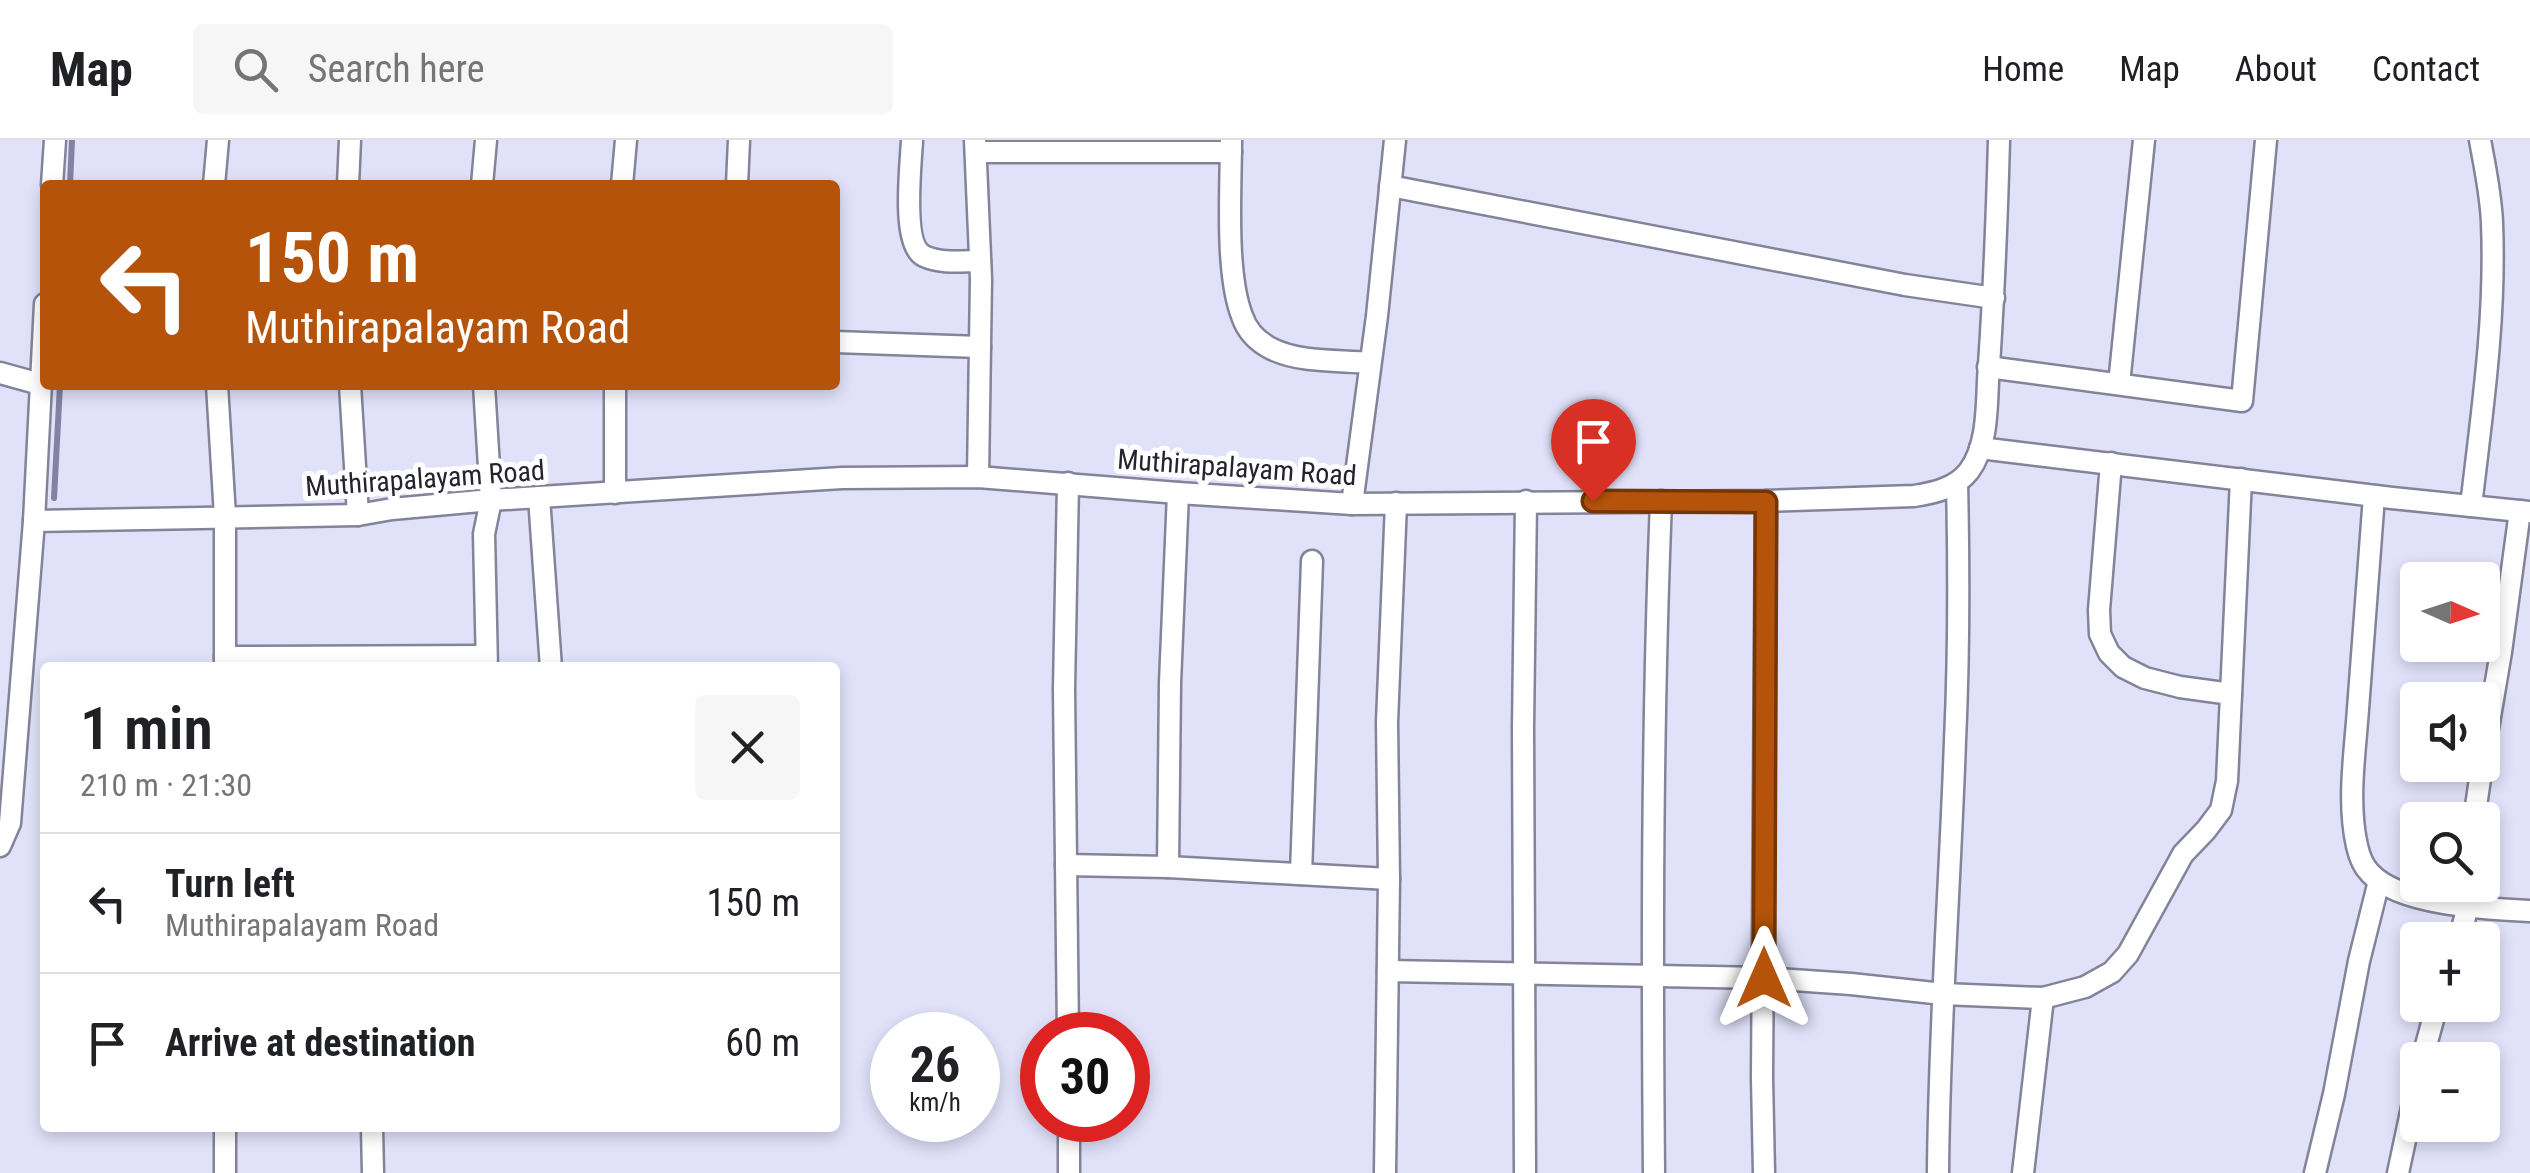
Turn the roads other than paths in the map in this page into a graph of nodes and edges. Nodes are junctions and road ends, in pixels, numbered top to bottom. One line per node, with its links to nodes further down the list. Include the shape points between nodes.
1 (55, 140): 17 (street)
2 (218, 140): 18 (street)
3 (350, 140): 19 (street)
4 (486, 140): 20 (street)
5 (626, 140): 21 (street)
6 (739, 140): 22 (street)
7 (912, 140): 24 (street, via 910,221 917,252 940,261)
8 (1395, 140): 23 (street)
9 (1999, 140): 25 (street)
10 (2144, 140): 32 (street)
11 (2266, 140): 32 (street, via 2242,400)
12 (2480, 140): 53 (street, via 2492,275)
13 (976, 146): 14 (street); 24 (street)
14 (1055, 146): 15 (street)
15 (1154, 146): 16 (street)
16 (1231, 146): 28 (street, via 1234,289 1256,340 1295,356)
17 (52, 180)
18 (214, 180)
19 (348, 180)
20 (482, 180)
21 (622, 180)
22 (737, 180)
23 (1390, 186): 25 (street); 28 (street)
24 (980, 261): 27 (street)
25 (1994, 298): 29 (street)
26 (840, 342): 27 (street)
27 (980, 347): 39 (street)
28 (1370, 363): 52 (street)
29 (1988, 367): 32 (street); 37 (street)
30 (0, 372): 31 (street)
31 (40, 384): 57 (street)
32 (2120, 384)
33 (217, 390): 56 (street)
34 (350, 390): 55 (street)
35 (484, 390): 47 (street)
36 (615, 390): 43 (street)
37 (1980, 448): 38 (street); 42 (street)
38 (2111, 462): 40 (street); 65 (street, via 2098,610 2109,653 2146,678)
39 (978, 476): 41 (street, Muthirapalayam Road); 43 (street, Muthirapalayam Road)
40 (2241, 479): 45 (street); 65 (street)
41 (1068, 483): 44 (street, Muthirapalayam Road); 67 (street)
42 (1957, 483): 50 (street, Muthirapalayam Road, via 1914,496); 79 (street, via 1956,737)
43 (615, 493): 46 (street, Muthirapalayam Road)
44 (1178, 493): 52 (street, Muthirapalayam Road); 68 (street)
45 (2374, 496): 53 (street); 71 (street, via 2353,777 2357,845)
46 (538, 498): 47 (street, Muthirapalayam Road); 61 (street)
47 (492, 500): 55 (street, Muthirapalayam Road); 60 (street, via 484,534)
48 (1526, 501): 49 (street, Muthirapalayam Road); 51 (street, Muthirapalayam Road); 76 (street)
49 (1660, 501): 50 (street, Muthirapalayam Road); 77 (street)
50 (1766, 502): 78 (street)
51 (1396, 503): 52 (street, Muthirapalayam Road); 70 (street)
52 (1352, 504)
53 (2471, 506): 54 (street)
54 (2525, 511): 64 (street)
55 (358, 515): 56 (street, Muthirapalayam Road)
56 (225, 516): 57 (street, Muthirapalayam Road); 59 (street)
57 (34, 521): 63 (street)
58 (1312, 561): 69 (street)
59 (225, 662): 60 (street)
60 (487, 662)
61 (551, 662)
62 (0, 665): 63 (street)
63 (22, 672): 66 (street, via 10,823)
64 (2496, 682)
65 (2231, 694): 80 (street, via 2221,810 2183,854 2112,972)
66 (0, 846)
67 (1066, 865): 68 (street); 81 (street)
68 (1168, 866): 69 (street)
69 (1301, 874): 70 (street)
70 (1389, 878): 75 (street)
71 (2379, 882): 72 (street); 95 (street)
72 (2400, 891)
73 (2493, 902): 74 (street)
74 (2530, 911)
75 (1388, 971): 76 (street); 89 (street)
76 (1523, 975): 77 (street); 90 (street)
77 (1651, 978): 78 (street); 91 (street)
78 (1764, 978): 79 (street); 92 (street)
79 (1943, 994): 80 (street); 93 (street)
80 (2044, 998): 94 (street)
81 (1068, 1012)
82 (225, 1132): 86 (street)
83 (372, 1132): 87 (street)
84 (1068, 1142): 88 (street)
85 (2405, 1142): 96 (street)
86 (224, 1173)
87 (372, 1173)
88 (1069, 1173)
89 (1386, 1173)
90 (1525, 1173)
91 (1654, 1173)
92 (1764, 1173)
93 (1938, 1173)
94 (2023, 1173)
95 (2316, 1173)
96 (2398, 1173)

